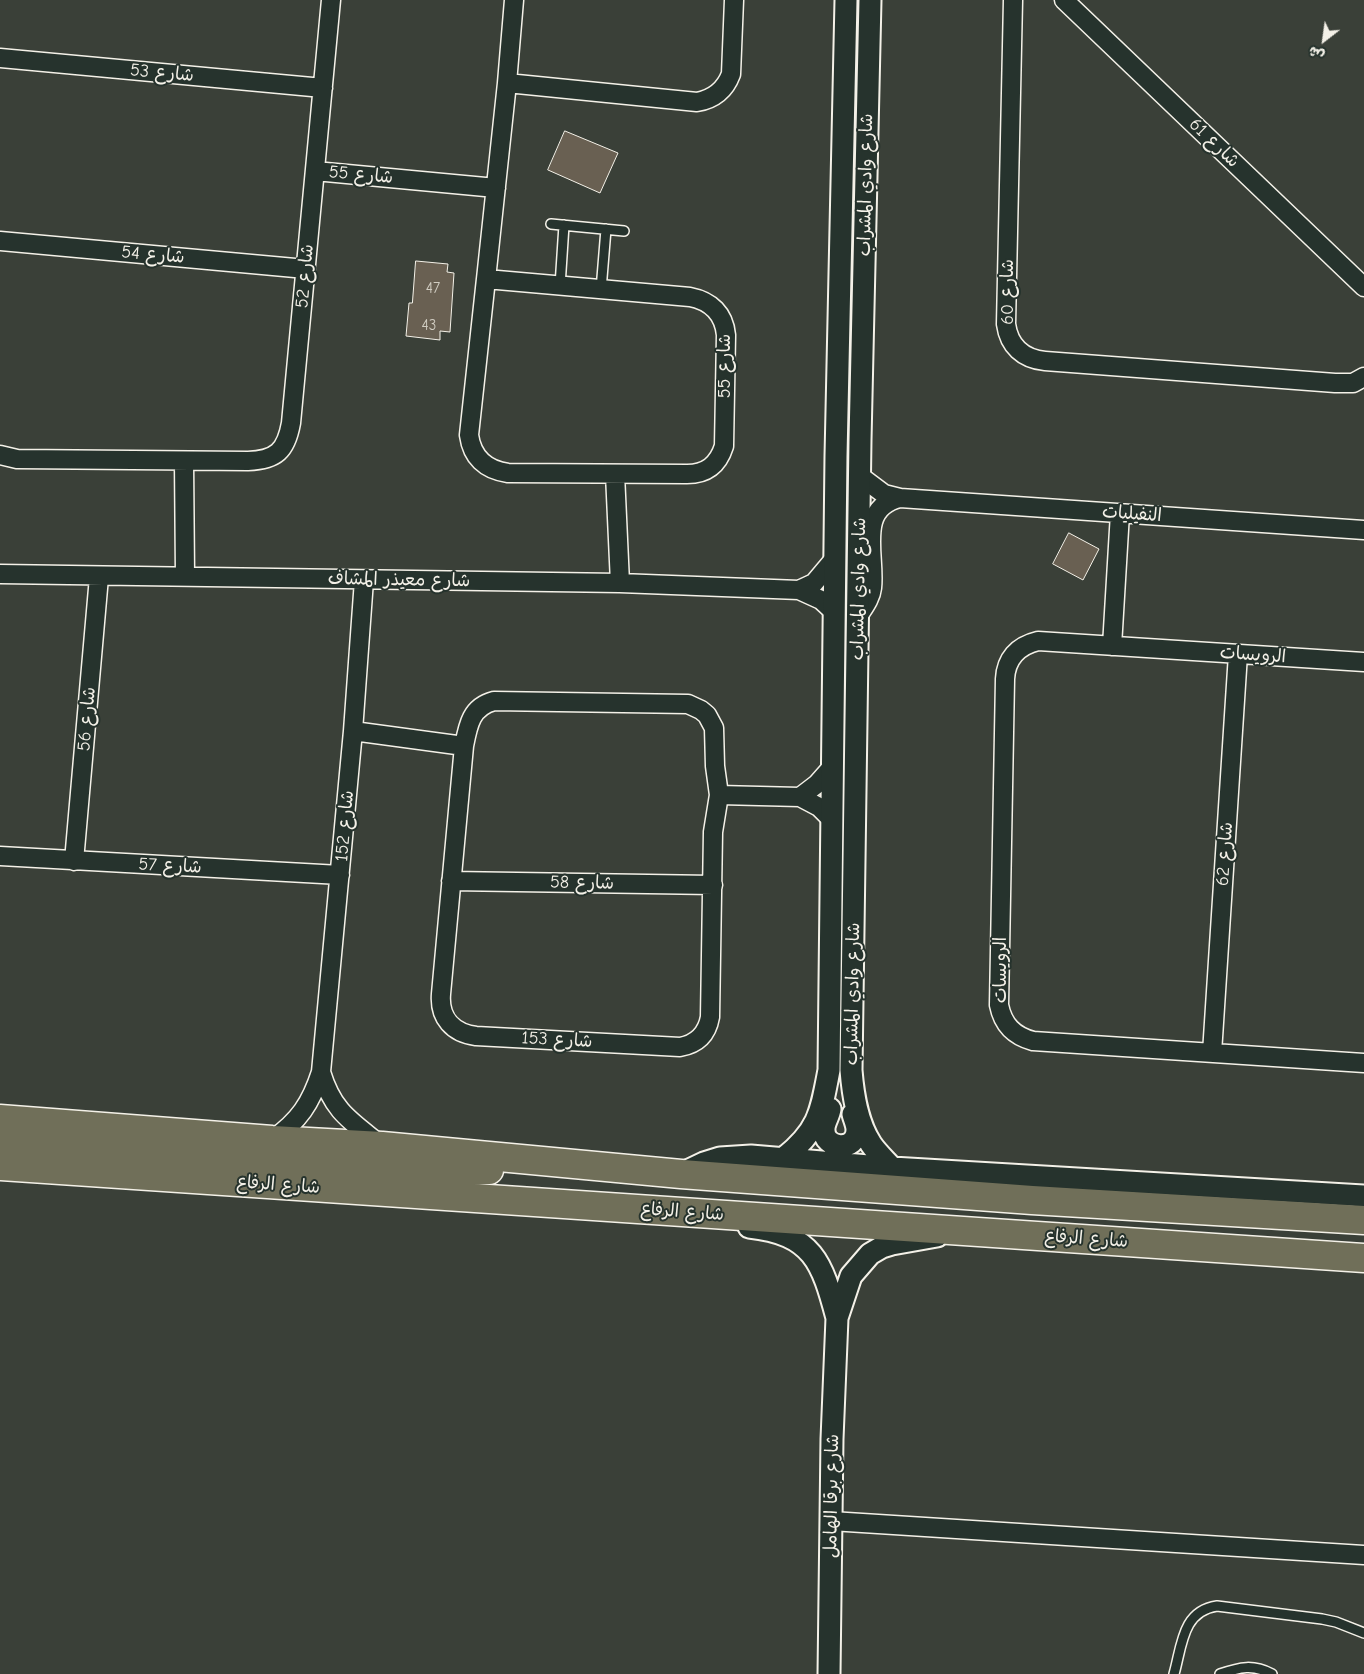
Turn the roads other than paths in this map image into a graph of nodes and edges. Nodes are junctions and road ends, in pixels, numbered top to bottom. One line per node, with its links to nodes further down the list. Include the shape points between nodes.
1 (331, 0): 10 (street, شارع 52)
2 (514, 0): 9 (street, شارع 55)
3 (734, 0): 9 (street, via 731,74 724,88 712,98 690,101)
4 (846, 0): 31 (street, شارع وادي المشراب)
5 (870, 0): 27 (street, شارع وادي المشراب)
6 (1013, 0): 23 (street, شارع 60, via 1006,324 1009,338 1018,350 1031,358 1045,361 1353,383)
7 (1064, 0): 21 (street, شارع 61)
8 (0, 58): 10 (street, شارع 53)
9 (507, 83): 12 (street, شارع 55)
10 (323, 88): 11 (street, شارع 52)
11 (315, 171): 12 (street, شارع 55); 18 (street, شارع 52)
12 (496, 188): 19 (street, شارع 55)
13 (551, 224): 14 (lane)
14 (564, 226): 15 (lane); 20 (lane)
15 (606, 229): 16 (lane); 22 (lane)
16 (624, 231)
17 (0, 241): 18 (street, شارع 54)
18 (306, 269): 25 (street, شارع 52, via 291,424 284,446 273,456 257,460)
19 (486, 279): 20 (street, شارع 55); 26 (street, شارع 55, via 469,435 478,458 491,469 508,473)
20 (560, 286): 22 (street, شارع 55)
21 (1364, 287)
22 (601, 290): 26 (street, شارع 55, via 698,299 718,312 726,335 724,446 717,461 704,472 696,474)
23 (1364, 377)
24 (0, 455): 25 (street, شارع 52, via 17,459)
25 (184, 461): 33 (street)
26 (616, 474): 36 (street)
27 (860, 476): 28 (street, النفيليات, via 884,494); 39 (street, شارع وادي المشراب)
28 (900, 498): 29 (street, النفيليات); 39 (street, via 882,505 874,516 871,530 872,588)
29 (1120, 513): 30 (street, النفيليات); 40 (street)
30 (1364, 530)
31 (835, 558): 37 (street, via 814,582); 38 (street, شارع وادي المشراب)
32 (0, 574): 34 (street, شارع معيذر المشاف)
33 (185, 576): 34 (street, شارع معيذر المشاف); 35 (street, شارع معيذر المشاف)
34 (99, 577): 50 (street, شارع 56)
35 (364, 580): 36 (street, شارع معيذر المشاف); 43 (street, شارع 152)
36 (620, 583): 37 (street, شارع معيذر المشاف)
37 (799, 590): 38 (street, شارع معيذر المشاف, via 821,600)
38 (834, 612): 45 (street, شارع وادي المشراب)
39 (859, 615): 57 (street, شارع وادي المشراب)
40 (1112, 646): 41 (street, الرويسات); 54 (street, الرويسات, via 1038,642 1022,646 1007,664 1001,1013 1010,1029 1033,1041)
41 (1238, 654): 42 (street, الرويسات); 54 (street, شارع 62)
42 (1364, 662)
43 (354, 732): 44 (street); 51 (street, شارع 152)
44 (464, 746): 46 (street, شارع 153, via 472,716 481,706 494,701 688,704 702,710 714,728); 52 (street, شارع 153)
45 (832, 767): 47 (street); 48 (street, شارع وادي المشراب)
46 (719, 795): 47 (street); 53 (street, شارع 153, via 713,832)
47 (800, 797): 48 (street, via 819,807)
48 (831, 819): 56 (street, شارع وادي المشراب)
49 (0, 856): 50 (street, شارع 57)
50 (74, 861): 51 (street, شارع 57)
51 (340, 876): 58 (street, شارع 152)
52 (451, 881): 53 (street, شارع 58); 53 (street, شارع 153, via 440,1003 446,1020 459,1032 476,1036 680,1047 694,1042 706,1032 709,1024)
53 (713, 885)
54 (1212, 1053): 55 (street, الرويسات)
55 (1364, 1063)
56 (829, 1070): 57 (street, via 832,1097 824,1129 828,1140 838,1146 849,1144 857,1130 851,1105); 63 (street, شارع وادي المشراب, via 822,1107 814,1126)
57 (851, 1070): 66 (street, شارع وادي المشراب, via 866,1134)
58 (321, 1072): 61 (street, شارع 152, via 301,1114); 62 (street, شارع 152, via 336,1106)
59 (0, 1119): 61 (main road, شارع الرفاع)
60 (0, 1140): 64 (main road, via 425,1171 474,1171)
61 (272, 1140): 62 (main road, شارع الرفاع)
62 (382, 1146): 64 (main road, شارع الرفاع)
63 (784, 1158): 66 (street); 68 (street, via 720,1158)
64 (547, 1160): 68 (main road, شارع الرفاع)
65 (0, 1166): 67 (main road, شارع الرفاع)
66 (892, 1168): 70 (street)
67 (68, 1171): 69 (main road); 71 (main road, شارع الرفاع)
68 (681, 1174): 72 (main road, شارع الرفاع)
69 (0, 1178)
70 (1364, 1196)
71 (668, 1211): 73 (main road, شارع الرفاع); 75 (street, شارع برقا الهامل, via 710,1223 773,1231 794,1239 811,1252 821,1266)
72 (1364, 1220)
73 (972, 1231): 74 (main road, شارع الرفاع); 75 (street, شارع برقا الهامل, via 892,1244 870,1254 850,1276)
74 (1364, 1258)
75 (837, 1318): 76 (street, شارع برقا الهامل)
76 (831, 1520): 77 (street); 79 (street, شارع برقا الهامل)
77 (1364, 1555)
78 (1364, 1632): 80 (lane, via 1322,1619 1217,1606 1207,1608 1191,1618)
79 (829, 1674)
80 (1174, 1674)
81 (1220, 1674): 82 (lane, via 1254,1667)
82 (1272, 1674)

